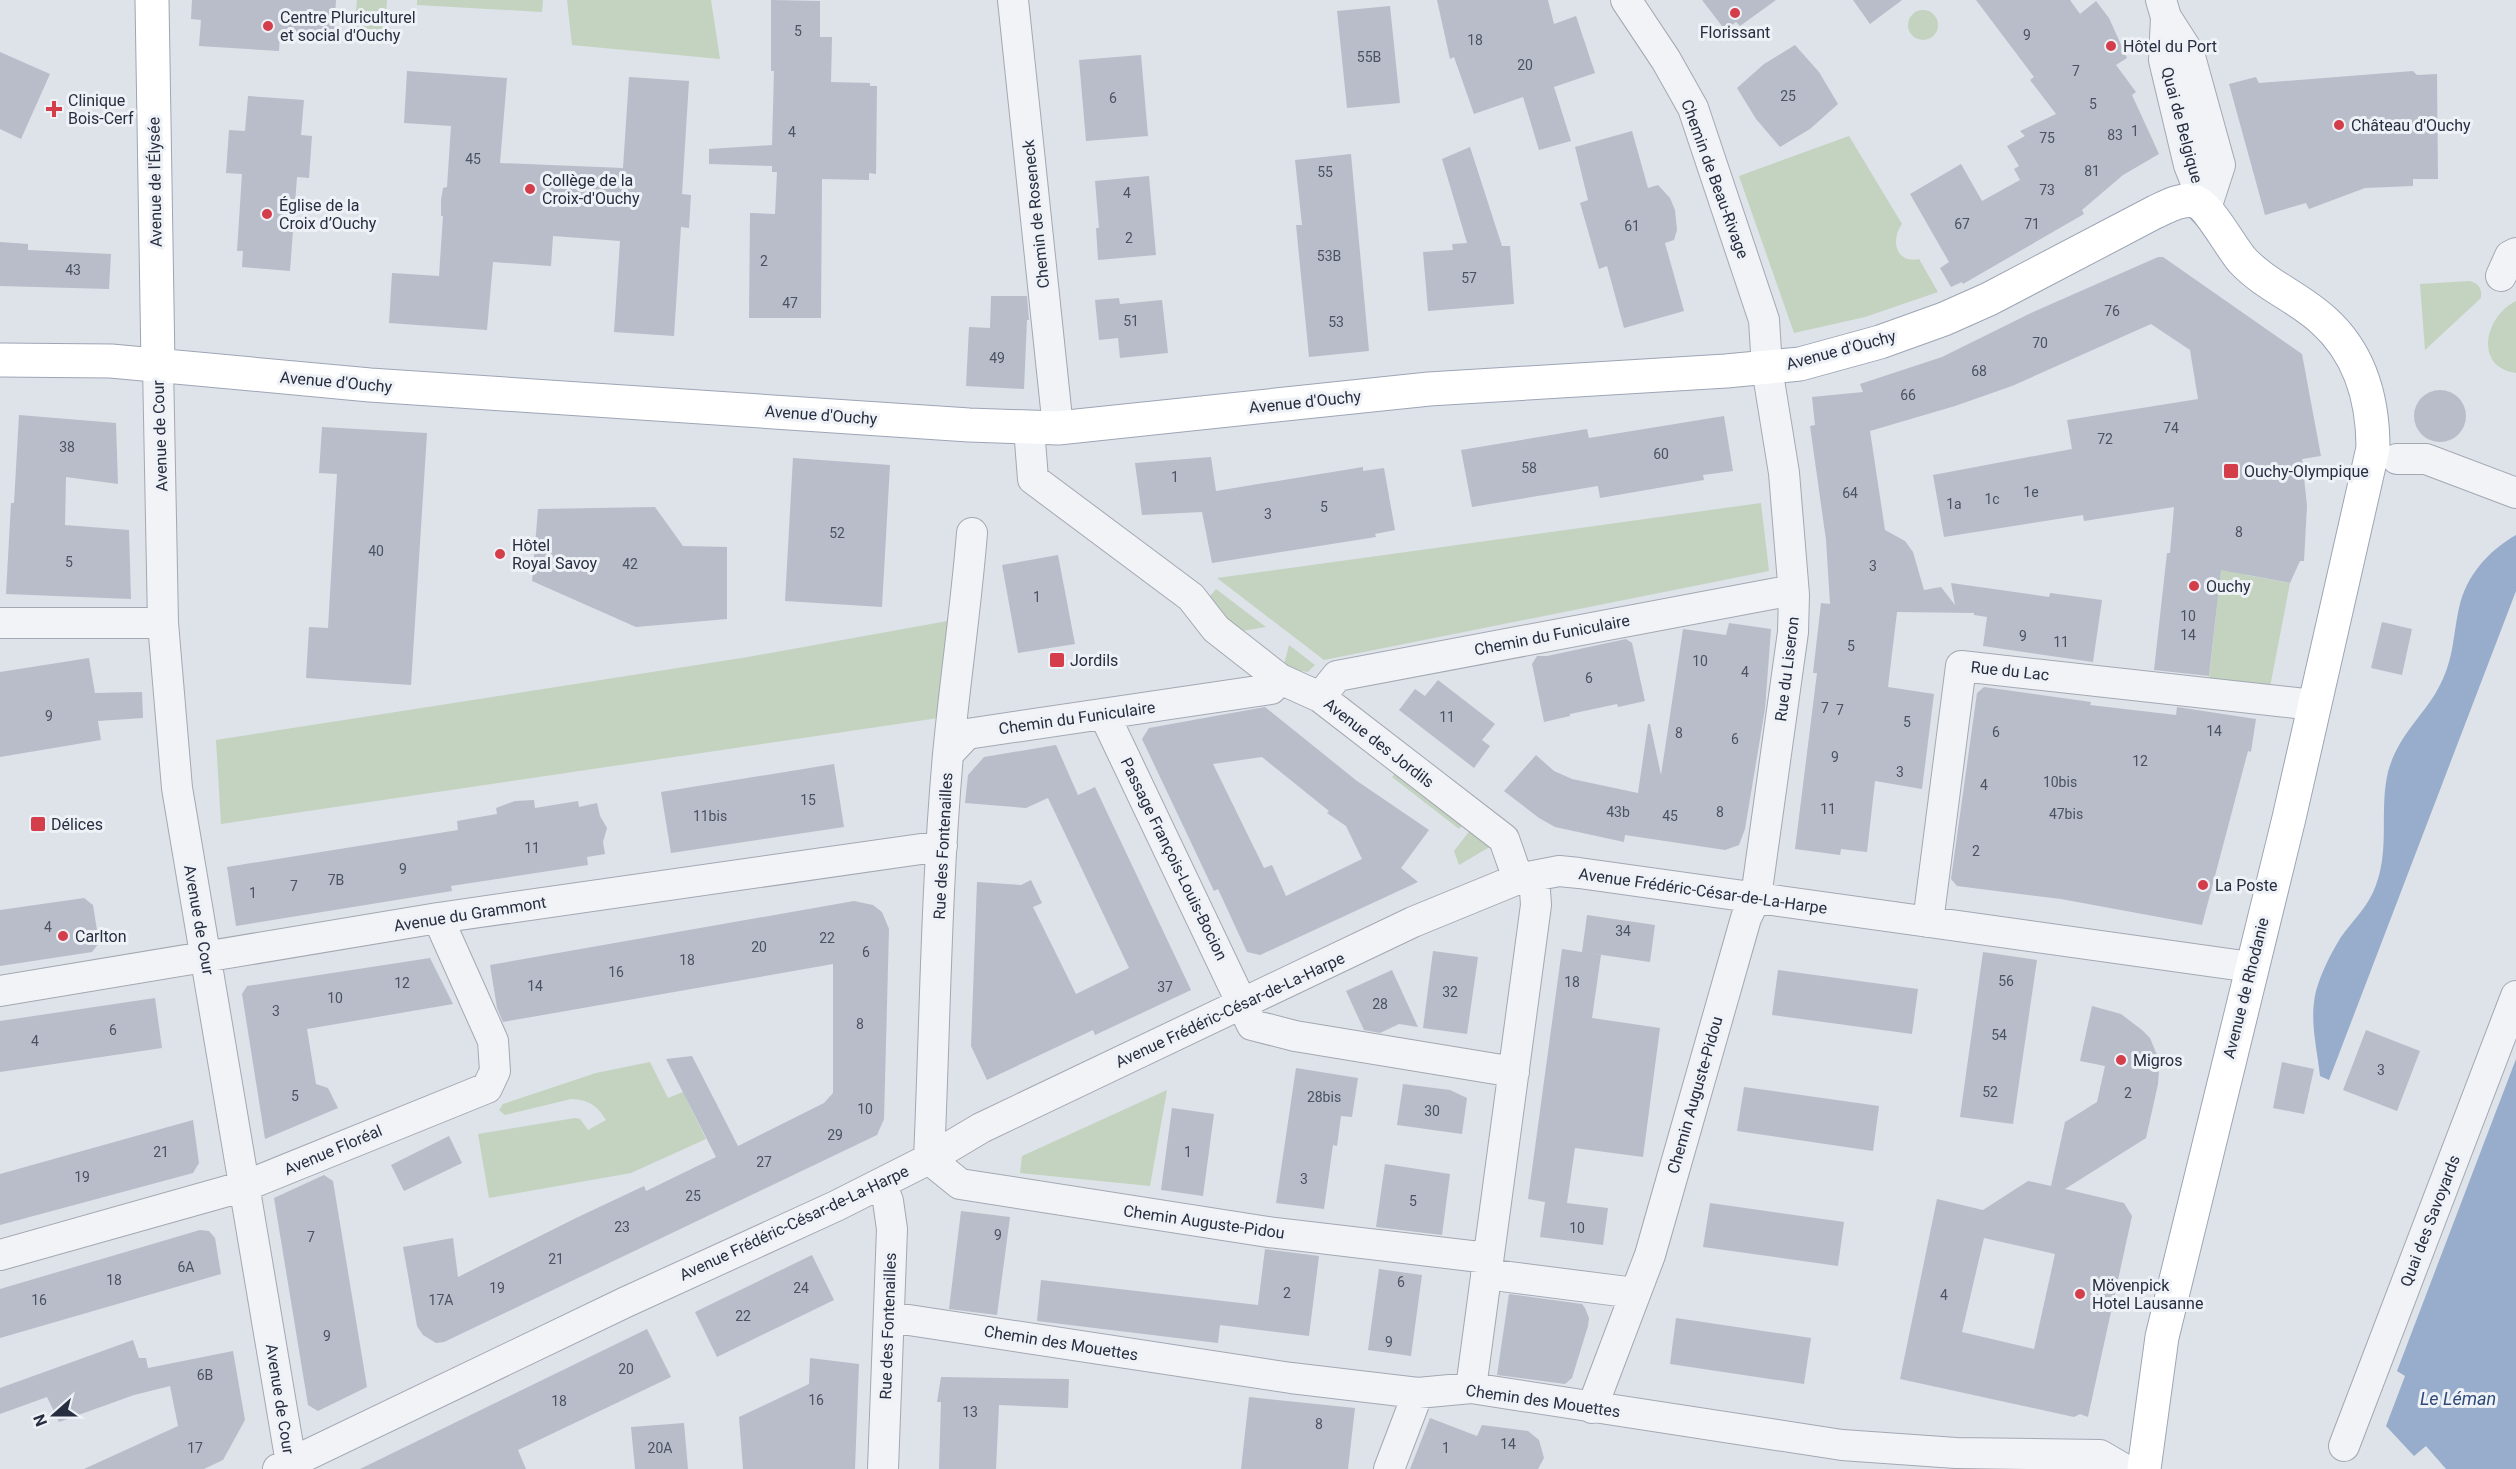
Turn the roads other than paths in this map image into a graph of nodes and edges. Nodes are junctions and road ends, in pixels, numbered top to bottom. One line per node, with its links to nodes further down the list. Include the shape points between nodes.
1 (152, 0): 7 (main road, Avenue de l'Élysée)
2 (1013, 0): 9 (street, Chemin de Roseneck)
3 (1626, 1): 8 (street, Chemin de Beau-Rivage, via 1693,108 1764,320)
4 (2163, 8): 5 (street, Quai de Belgique, via 2164,60 2189,165)
5 (2206, 208): 8 (main road, Avenue d'Ouchy, via 2194,201 2180,201 1934,323 1828,357); 18 (main road, Avenue de Rhodanie, via 2248,266 2322,320 2347,346 2361,372 2373,424 2373,448)
6 (0, 360): 7 (main road, Avenue d'Ouchy)
7 (158, 365): 9 (main road, Avenue d'Ouchy, via 370,385); 14 (street, Avenue de Cour)
8 (1767, 368): 9 (main road, Avenue d'Ouchy, via 1461,386); 13 (street, Rue du Liseron, via 1784,473)
9 (1044, 428): 16 (street, Avenue des Jordils, via 1033,479 1191,597 1216,629)
10 (2397, 459): 11 (street, via 2426,459)
11 (2516, 493)
12 (972, 533): 20 (street, Rue des Fontenailles)
13 (1794, 595): 17 (street, Chemin du Funiculaire, via 1777,593 1338,676); 23 (street, Rue du Liseron, via 1793,632)
14 (163, 622): 15 (street); 26 (street, Avenue de Cour, via 177,788)
15 (0, 623)
16 (1280, 679): 17 (street, Avenue des Jordils); 19 (street, Chemin du Funiculaire, via 1271,689)
17 (1320, 697): 22 (street, Avenue des Jordils, via 1504,839)
18 (2314, 705): 25 (street, Rue du Lac, via 1961,666); 27 (main road, Avenue de Rhodanie)
19 (1104, 714): 20 (street, Chemin du Funiculaire, via 967,734); 30 (street, Passage François-Louis-Bocion)
20 (948, 754): 21 (street, Rue des Fontenailles)
21 (942, 846): 24 (street, Avenue du Grammont); 32 (street, Rue des Fontenailles)
22 (1526, 878): 23 (street, Avenue Frédéric-César-de-La-Harpe, via 1579,873); 30 (street, Avenue Frédéric-César-de-La-Harpe, via 1413,922); 31 (street, via 1536,905)
23 (1756, 897): 25 (street, Avenue Frédéric-César-de-La-Harpe); 37 (street, Chemin Auguste-Pidou, via 1746,918 1650,1255)
24 (438, 918): 26 (street, Avenue du Grammont); 34 (street, Avenue Floréal, via 493,1041 495,1071 487,1088)
25 (1928, 922): 27 (street, Avenue Frédéric-César-de-La-Harpe)
26 (205, 957): 28 (street, Avenue du Grammont); 34 (street, Avenue de Cour)
27 (2251, 967): 47 (main road, Avenue de Rhodanie, via 2162,1337)
28 (0, 991)
29 (2516, 996): 42 (street, Quai des Savoyards)
30 (1242, 1003): 31 (street, via 1252,1025 1295,1036); 32 (street, Avenue Frédéric-César-de-La-Harpe, via 981,1128)
31 (1514, 1072): 36 (street)
32 (929, 1159): 33 (street, Avenue Frédéric-César-de-La-Harpe); 36 (street, Chemin Auguste-Pidou, via 960,1185)
33 (881, 1184): 38 (street, Rue des Fontenailles, via 892,1229); 43 (street, Avenue Frédéric-César-de-La-Harpe, via 626,1302)
34 (245, 1186): 35 (street, Avenue Floréal); 43 (street, Avenue de Cour)
35 (0, 1255)
36 (1487, 1266): 37 (street, Chemin Auguste-Pidou); 39 (street)
37 (1635, 1293): 41 (street, Chemin Auguste-Pidou)
38 (889, 1317): 40 (street, Chemin des Mouettes, via 1291,1378); 44 (street, Rue des Fontenailles)
39 (1471, 1388): 40 (street, Chemin des Mouettes); 41 (street, Chemin des Mouettes)
40 (1418, 1393): 45 (street)
41 (1592, 1408): 46 (street, Chemin des Mouettes, via 1842,1444 1956,1453 2100,1455)
42 (2344, 1446)
43 (287, 1467)
44 (883, 1469)
45 (1389, 1469)
46 (2124, 1469)
47 (2144, 1469)

